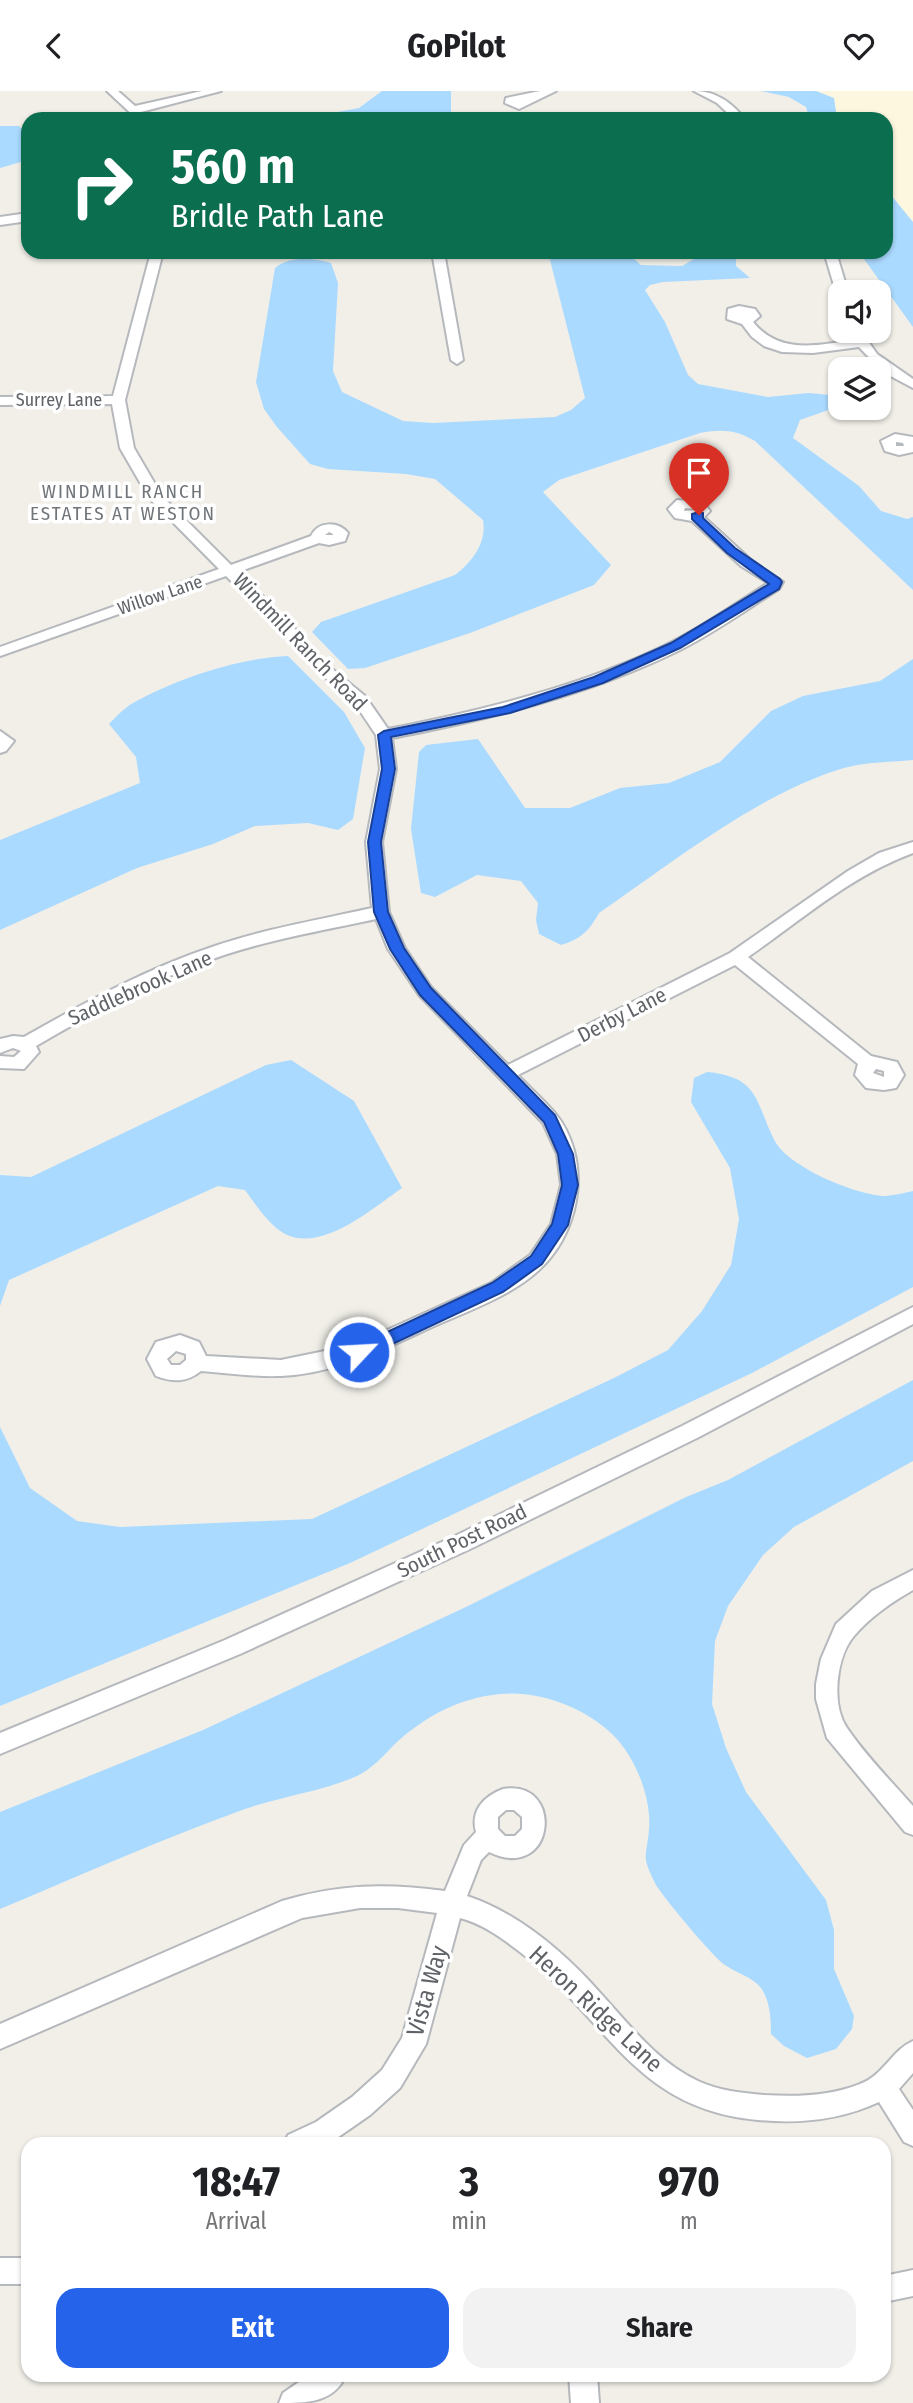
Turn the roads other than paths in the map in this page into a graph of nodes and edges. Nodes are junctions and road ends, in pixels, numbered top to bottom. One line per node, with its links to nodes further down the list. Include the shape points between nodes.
1 (112, 91): 6 (street)
2 (216, 91): 6 (street)
3 (551, 91): 5 (street)
4 (699, 91): 7 (street)
5 (526, 99)
6 (134, 110)
7 (733, 112)
8 (21, 218): 9 (street)
9 (0, 221)
10 (154, 259): 19 (street, Windmill Ranch Road)
11 (439, 259): 17 (street)
12 (832, 259): 13 (street)
13 (838, 280)
14 (746, 321): 15 (street, via 755,336 782,350)
15 (833, 343)
16 (863, 343): 18 (street, via 878,362)
17 (457, 360)
18 (913, 384)
19 (118, 400): 20 (street, Surrey Lane); 23 (street, Windmill Ranch Road, via 127,448 156,498)
20 (0, 401)
21 (696, 517): 25 (street, via 746,563 776,582 774,586 676,646 599,680 505,711)
22 (319, 538): 23 (street, Willow Lane)
23 (229, 571): 24 (street, Willow Lane); 25 (street, Windmill Ranch Road, via 320,666 360,699)
24 (0, 652)
25 (384, 735): 29 (street, Windmill Ranch Road, via 388,769 374,842)
26 (0, 736): 27 (street, via 6,741)
27 (0, 748)
28 (913, 846): 30 (street, Derby Lane, via 854,875)
29 (381, 912): 31 (street, Saddlebrook Lane, via 282,933 195,960); 35 (street, Windmill Ranch Road, via 397,949 425,991)
30 (736, 957): 34 (street); 35 (street, Derby Lane)
31 (26, 1044): 32 (street, Saddlebrook Lane, via 14,1041); 33 (street, Saddlebrook Lane, via 30,1052 24,1061)
32 (0, 1047)
33 (0, 1062)
34 (869, 1064)
35 (507, 1073): 37 (street, Windmill Ranch Road, via 550,1119 566,1154 570,1185 560,1225 537,1260 498,1288 359,1352 281,1368)
36 (913, 1315): 39 (street, South Post Road, via 792,1380 370,1586)
37 (196, 1363)
38 (913, 1579): 40 (street, via 880,1598 844,1632 827,1684 835,1731)
39 (0, 1744)
40 (913, 1824)
41 (488, 1836): 42 (street, Vista Way, via 472,1853)
42 (452, 1904): 43 (street, Heron Ridge Lane, via 402,1895 349,1895 314,1902); 45 (street, Heron Ridge Lane, via 483,1913 512,1931 559,1968 644,2059 712,2099 803,2111); 47 (street, Vista Way, via 406,2056 391,2078 361,2106)
43 (0, 2037)
44 (913, 2054): 45 (street, Heron Ridge Lane)
45 (883, 2086): 46 (street)
46 (913, 2133)
47 (311, 2137)
48 (0, 2270): 49 (street)
49 (21, 2271)
50 (913, 2283): 51 (street)
51 (891, 2288)
52 (322, 2382): 54 (street)
53 (584, 2382): 55 (street)
54 (293, 2403)
55 (585, 2403)

